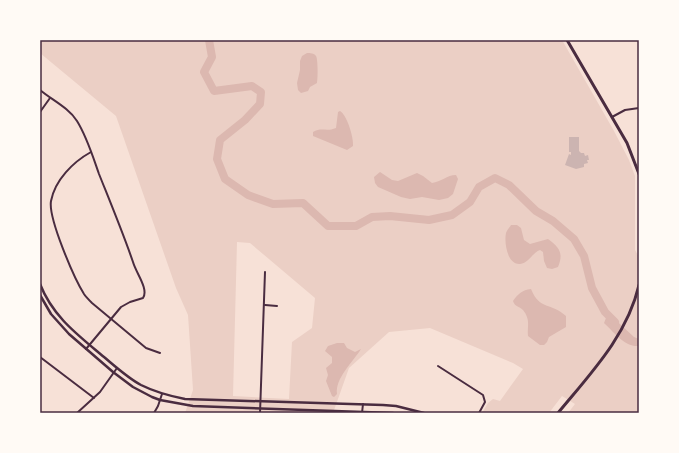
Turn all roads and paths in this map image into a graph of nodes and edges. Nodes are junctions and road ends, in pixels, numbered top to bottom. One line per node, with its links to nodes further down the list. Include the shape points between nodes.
1 (568, 40): 6 (main road)
2 (40, 90): 3 (street)
3 (50, 98): 5 (street); 7 (street, via 77,121)
4 (639, 108): 6 (street, via 625,110)
5 (40, 112)
6 (612, 117): 8 (main road, via 627,143)
7 (91, 152): 15 (street, via 146,292 143,298 121,307); 15 (street, via 80,158 65,173 51,202 52,218 84,295)
8 (639, 174)
9 (265, 272): 13 (street)
10 (40, 284): 16 (street, via 56,313 71,330)
11 (639, 285): 36 (main road, via 621,332 608,352)
12 (40, 295): 17 (street, via 51,314)
13 (265, 305): 14 (street); 26 (street)
14 (277, 306)
15 (110, 320): 16 (street); 18 (street, via 146,348)
16 (90, 345): 17 (street); 21 (street)
17 (86, 349): 22 (street)
18 (160, 353)
19 (40, 357): 24 (street)
20 (438, 366): 35 (street, via 483,395 485,402)
21 (117, 367): 22 (street); 23 (street, via 137,383)
22 (113, 372): 24 (street); 25 (street, via 133,387)
23 (162, 394): 25 (street); 26 (street, via 185,398)
24 (94, 398): 30 (street)
25 (160, 400): 28 (street, via 193,406); 31 (street)
26 (261, 400): 27 (street); 28 (street)
27 (363, 404): 29 (street); 34 (street, via 396,406)
28 (261, 408): 29 (street); 32 (street)
29 (362, 412): 33 (street)
30 (77, 413)
31 (154, 413)
32 (260, 413)
33 (393, 413)
34 (424, 413)
35 (479, 413)
36 (558, 413)

